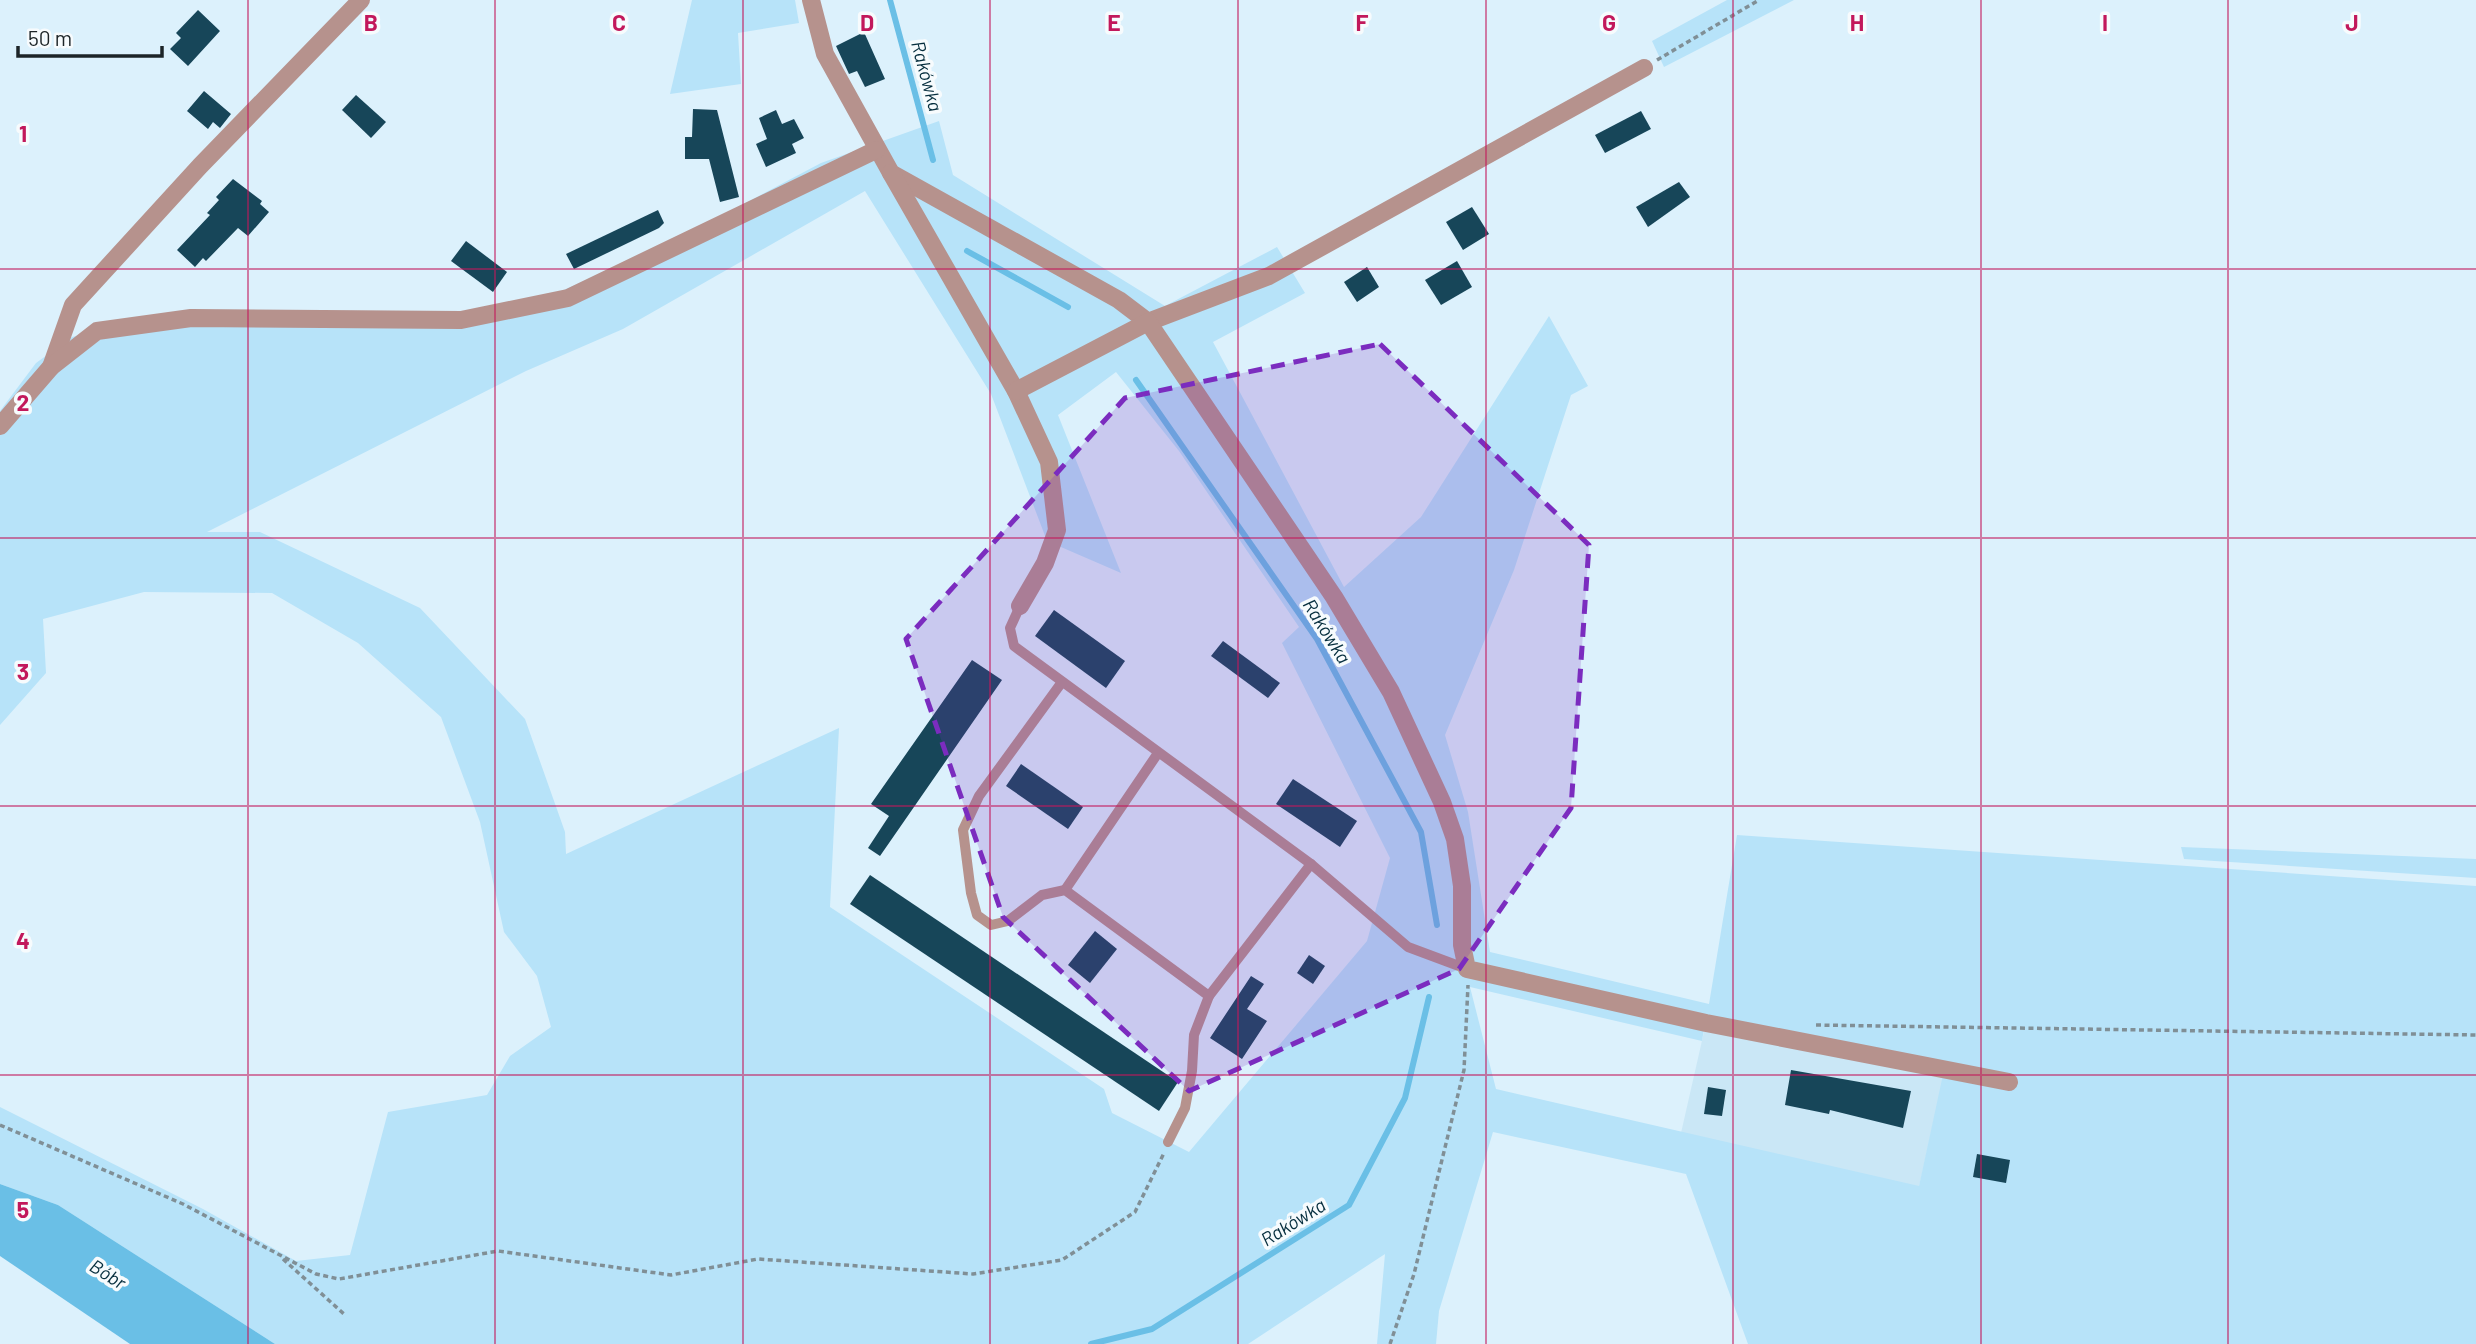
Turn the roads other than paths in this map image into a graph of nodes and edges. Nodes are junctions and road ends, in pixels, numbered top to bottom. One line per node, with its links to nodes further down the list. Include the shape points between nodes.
1 (361, 0): 7 (street, via 73,304)
2 (811, 0): 4 (street, via 825,54)
3 (1644, 68): 6 (street, via 1269,276)
4 (876, 150): 5 (street); 7 (street, via 568,298 461,320 191,318 97,331)
5 (891, 173): 6 (street, via 1119,300); 8 (street)
6 (1148, 322): 8 (street); 15 (street, via 1334,597 1391,692 1455,839)
7 (51, 367): 9 (street)
8 (1016, 391): 10 (street, via 1049,462 1057,530 1045,563)
9 (0, 426)
10 (1020, 606): 11 (lane, via 1010,628 1014,646)
11 (1062, 682): 12 (lane); 14 (lane, via 979,796 963,830 977,915 991,925 1008,921 1042,895)
12 (1158, 753): 13 (lane); 14 (lane)
13 (1311, 864): 15 (lane, via 1408,947); 16 (lane)
14 (1065, 890): 16 (lane)
15 (1467, 969): 17 (street, via 1706,1023)
16 (1209, 996): 18 (lane, via 1194,1035 1185,1108)
17 (2009, 1082)
18 (1168, 1142)

